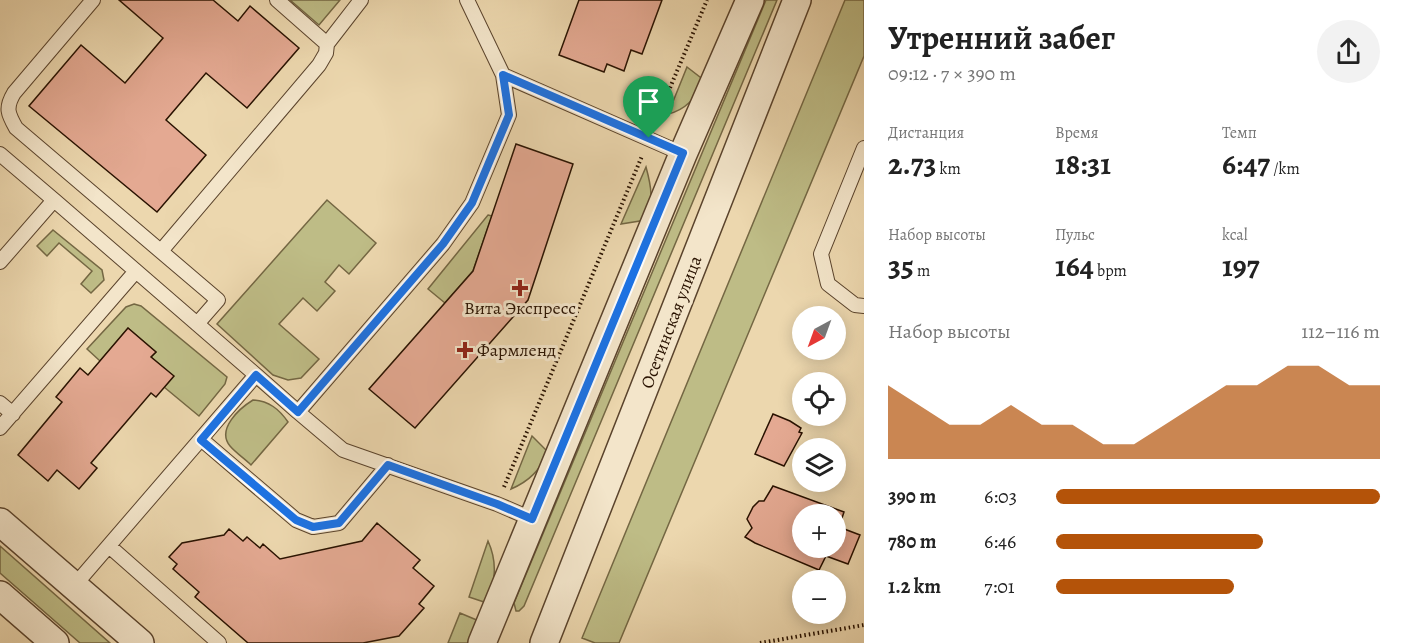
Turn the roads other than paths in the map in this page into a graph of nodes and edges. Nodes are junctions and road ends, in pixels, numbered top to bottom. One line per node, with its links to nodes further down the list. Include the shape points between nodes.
1 (93, 0): 13 (lane, via 14,93 8,103 9,117 16,128)
2 (277, 0): 7 (lane)
3 (361, 0): 7 (lane)
4 (467, 0): 8 (lane)
5 (750, 0): 10 (street)
6 (797, 0): 34 (street, Осетинская улица)
7 (327, 44): 13 (lane, via 319,65)
8 (503, 75): 10 (lane); 20 (lane, via 509,115 472,203 443,244)
9 (864, 148): 16 (lane, via 821,254 828,284 855,305)
10 (683, 153): 25 (street)
11 (0, 154): 12 (lane)
12 (54, 200): 14 (lane); 15 (lane)
13 (161, 251): 17 (lane, via 218,300)
14 (0, 262)
15 (135, 271): 17 (lane); 21 (lane)
16 (864, 306)
17 (197, 324): 18 (lane)
18 (256, 375): 20 (lane); 23 (lane)
19 (0, 403): 21 (lane)
20 (298, 412): 24 (lane, via 343,450)
21 (13, 414): 22 (lane)
22 (0, 428)
23 (201, 440): 24 (lane, via 296,520 313,527 339,523); 27 (lane)
24 (388, 465): 25 (lane)
25 (532, 519): 33 (street)
26 (0, 522): 28 (street)
27 (109, 546): 28 (lane); 32 (lane)
28 (74, 586): 31 (street)
29 (0, 595): 30 (street)
30 (55, 643)
31 (140, 643)
32 (219, 643)
33 (482, 643)
34 (544, 643)

